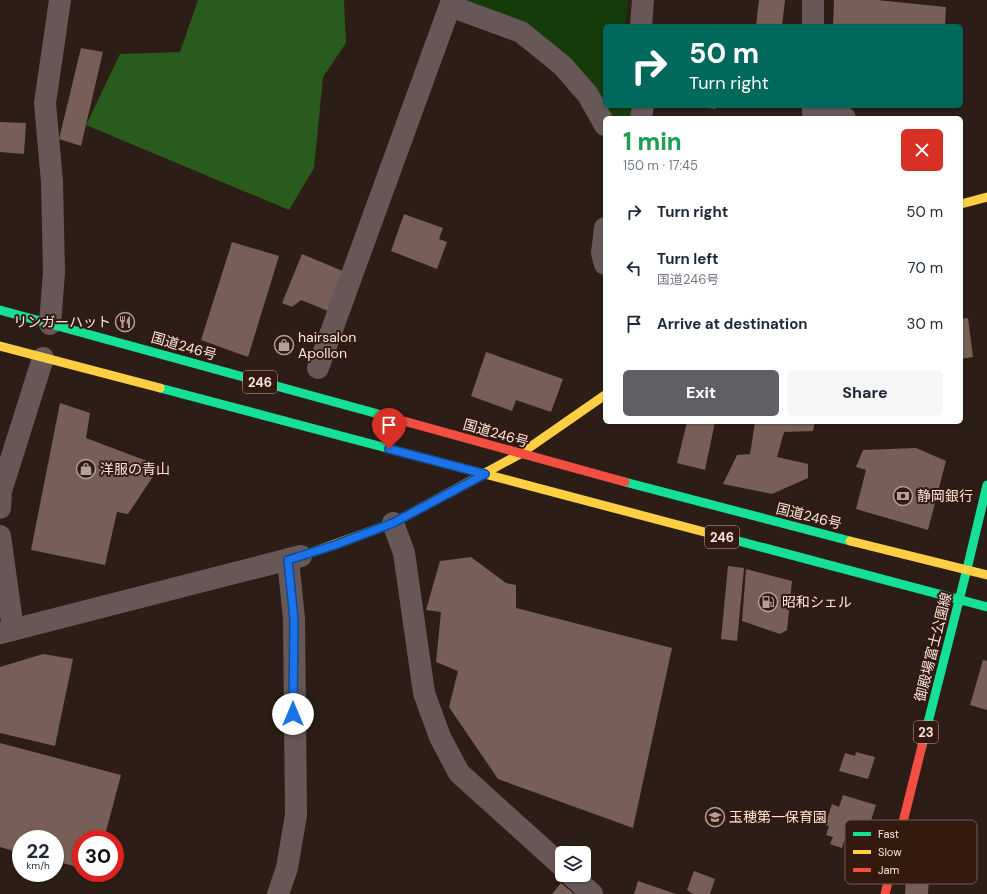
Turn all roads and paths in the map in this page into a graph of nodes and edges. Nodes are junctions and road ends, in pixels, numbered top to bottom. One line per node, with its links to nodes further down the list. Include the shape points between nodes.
1 (60, 0): 14 (street, via 45,103 52,182 54,272)
2 (643, 0): 4 (street)
3 (813, 0): 5 (street)
4 (641, 24)
5 (813, 24)
6 (813, 108): 7 (street, via 813,115)
7 (824, 116)
8 (603, 121): 17 (street, via 588,95 563,66 522,32 450,6)
9 (987, 197): 10 (main road)
10 (963, 203)
11 (603, 245): 12 (street)
12 (603, 257)
13 (0, 310): 14 (main road, 国道246号 / 246)
14 (50, 324): 19 (main road, 国道246号 / 246)
15 (0, 346): 16 (main road, 246)
16 (43, 358): 20 (main road, 246); 22 (street, via 1,491)
17 (318, 368)
18 (603, 396): 19 (main road)
19 (520, 454): 20 (main road); 27 (main road, 国道246号 / 246, via 727,510)
20 (485, 474): 23 (main road); 29 (main road, 246)
21 (987, 485): 27 (main road, 御殿場富士公園線)
22 (0, 508)
23 (393, 523): 25 (main road); 33 (street, via 404,553 424,693 440,737 459,773)
24 (0, 536): 31 (street)
25 (310, 553): 26 (street)
26 (288, 560): 31 (street); 36 (street, via 294,619 296,815 287,868)
27 (967, 569): 28 (main road, 国道246号 / 246); 29 (main road, 御殿場富士公園線 / 23)
28 (987, 575)
29 (959, 600): 30 (main road, 246); 32 (main road, 御殿場富士公園線 / 23)
30 (987, 607)
31 (7, 631)
32 (904, 820)
33 (555, 860)
34 (579, 882): 37 (street)
35 (888, 884): 38 (main road, 御殿場富士公園線 / 23)
36 (278, 894)
37 (592, 894)
38 (885, 894)

